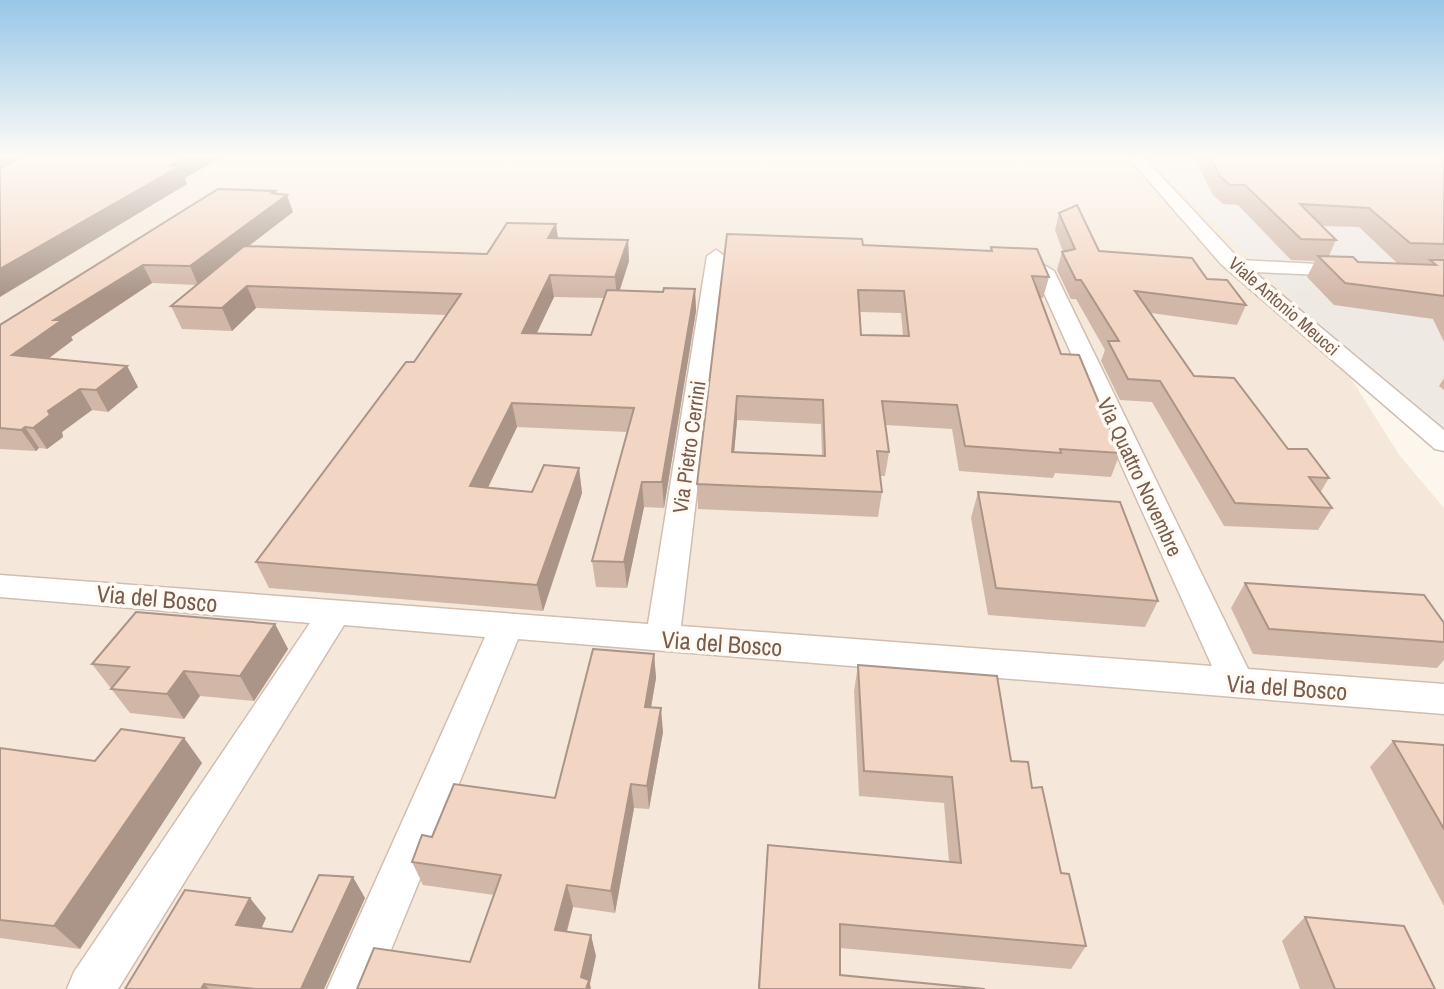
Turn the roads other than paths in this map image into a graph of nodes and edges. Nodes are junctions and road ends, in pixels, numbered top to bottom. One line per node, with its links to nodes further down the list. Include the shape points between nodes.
1 (1178, 203): 3 (street, Viale Antonio Meucci)
2 (716, 256): 10 (street, Via Pietro Cerrini)
3 (1235, 265): 5 (street); 6 (street, Viale Antonio Meucci)
4 (1044, 271): 11 (street, Via Quattro Novembre)
5 (1360, 271)
6 (1444, 443)
7 (0, 586): 8 (street, Via del Bosco)
8 (335, 612): 9 (street, Via del Bosco); 13 (street)
9 (507, 625): 10 (street, Via del Bosco); 14 (street)
10 (663, 638): 11 (street, Via del Bosco)
11 (1237, 683): 12 (street, Via del Bosco)
12 (1444, 699)
13 (91, 989)
14 (351, 989)

